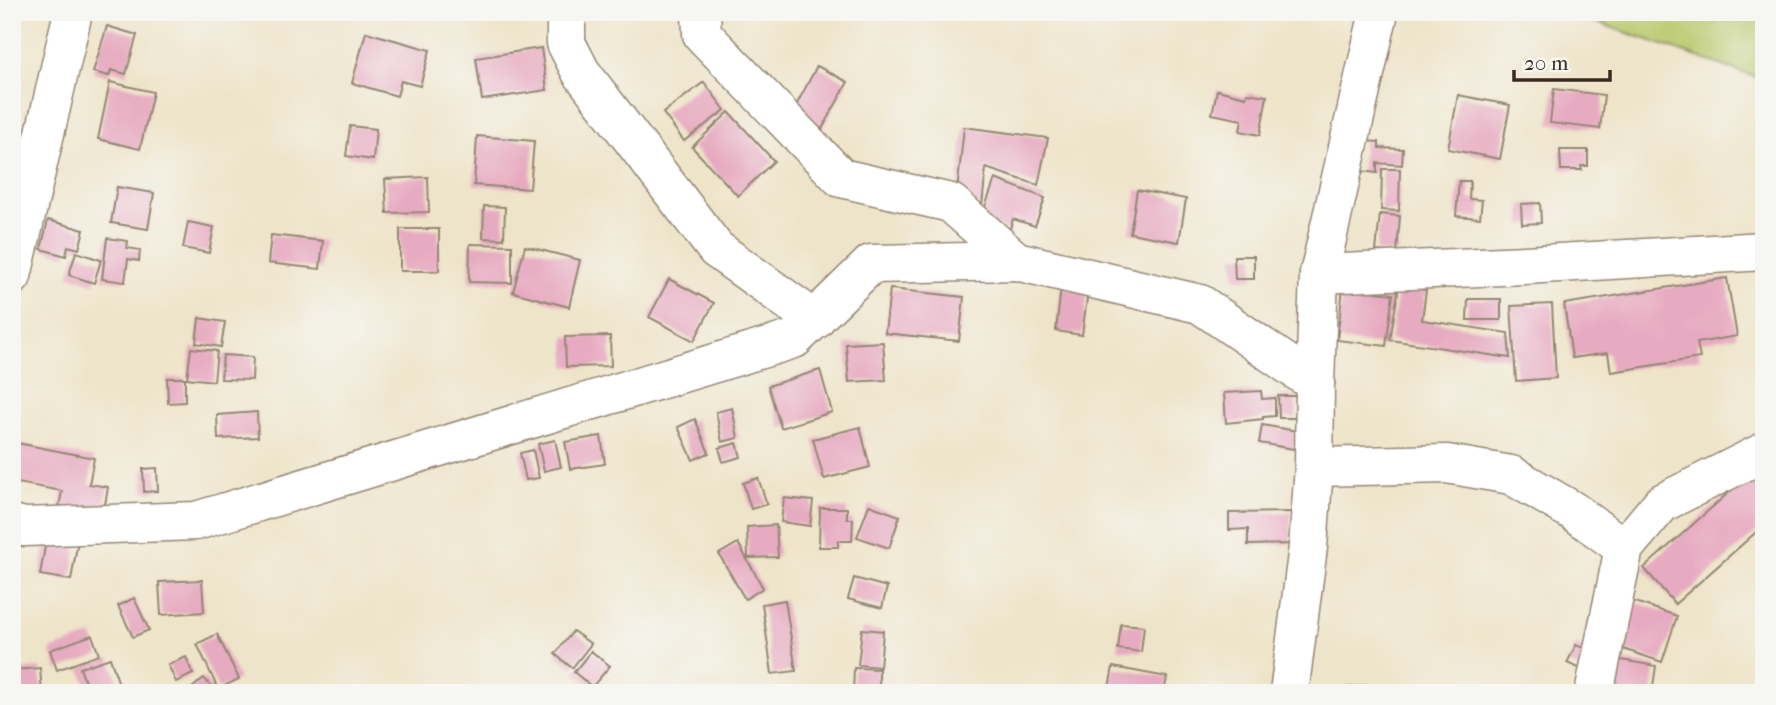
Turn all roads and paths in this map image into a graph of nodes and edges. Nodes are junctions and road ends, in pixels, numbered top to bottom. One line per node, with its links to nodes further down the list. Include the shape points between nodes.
1 (73, 12): 8 (street)
2 (566, 12): 9 (street, via 566,43 581,72 716,249)
3 (701, 12): 6 (street, via 702,34 841,178 951,203)
4 (1379, 12): 7 (street)
5 (1764, 251): 7 (street)
6 (1016, 261): 9 (street, via 871,264); 10 (street, via 1200,303)
7 (1319, 274): 10 (street)
8 (12, 276)
9 (815, 320): 13 (street, via 794,339 195,521)
10 (1315, 383): 12 (street)
11 (1764, 452): 14 (street, via 1662,503)
12 (1314, 467): 14 (street, via 1447,464 1511,475); 15 (street)
13 (12, 524)
14 (1624, 548): 16 (street)
15 (1289, 693)
16 (1594, 693)

